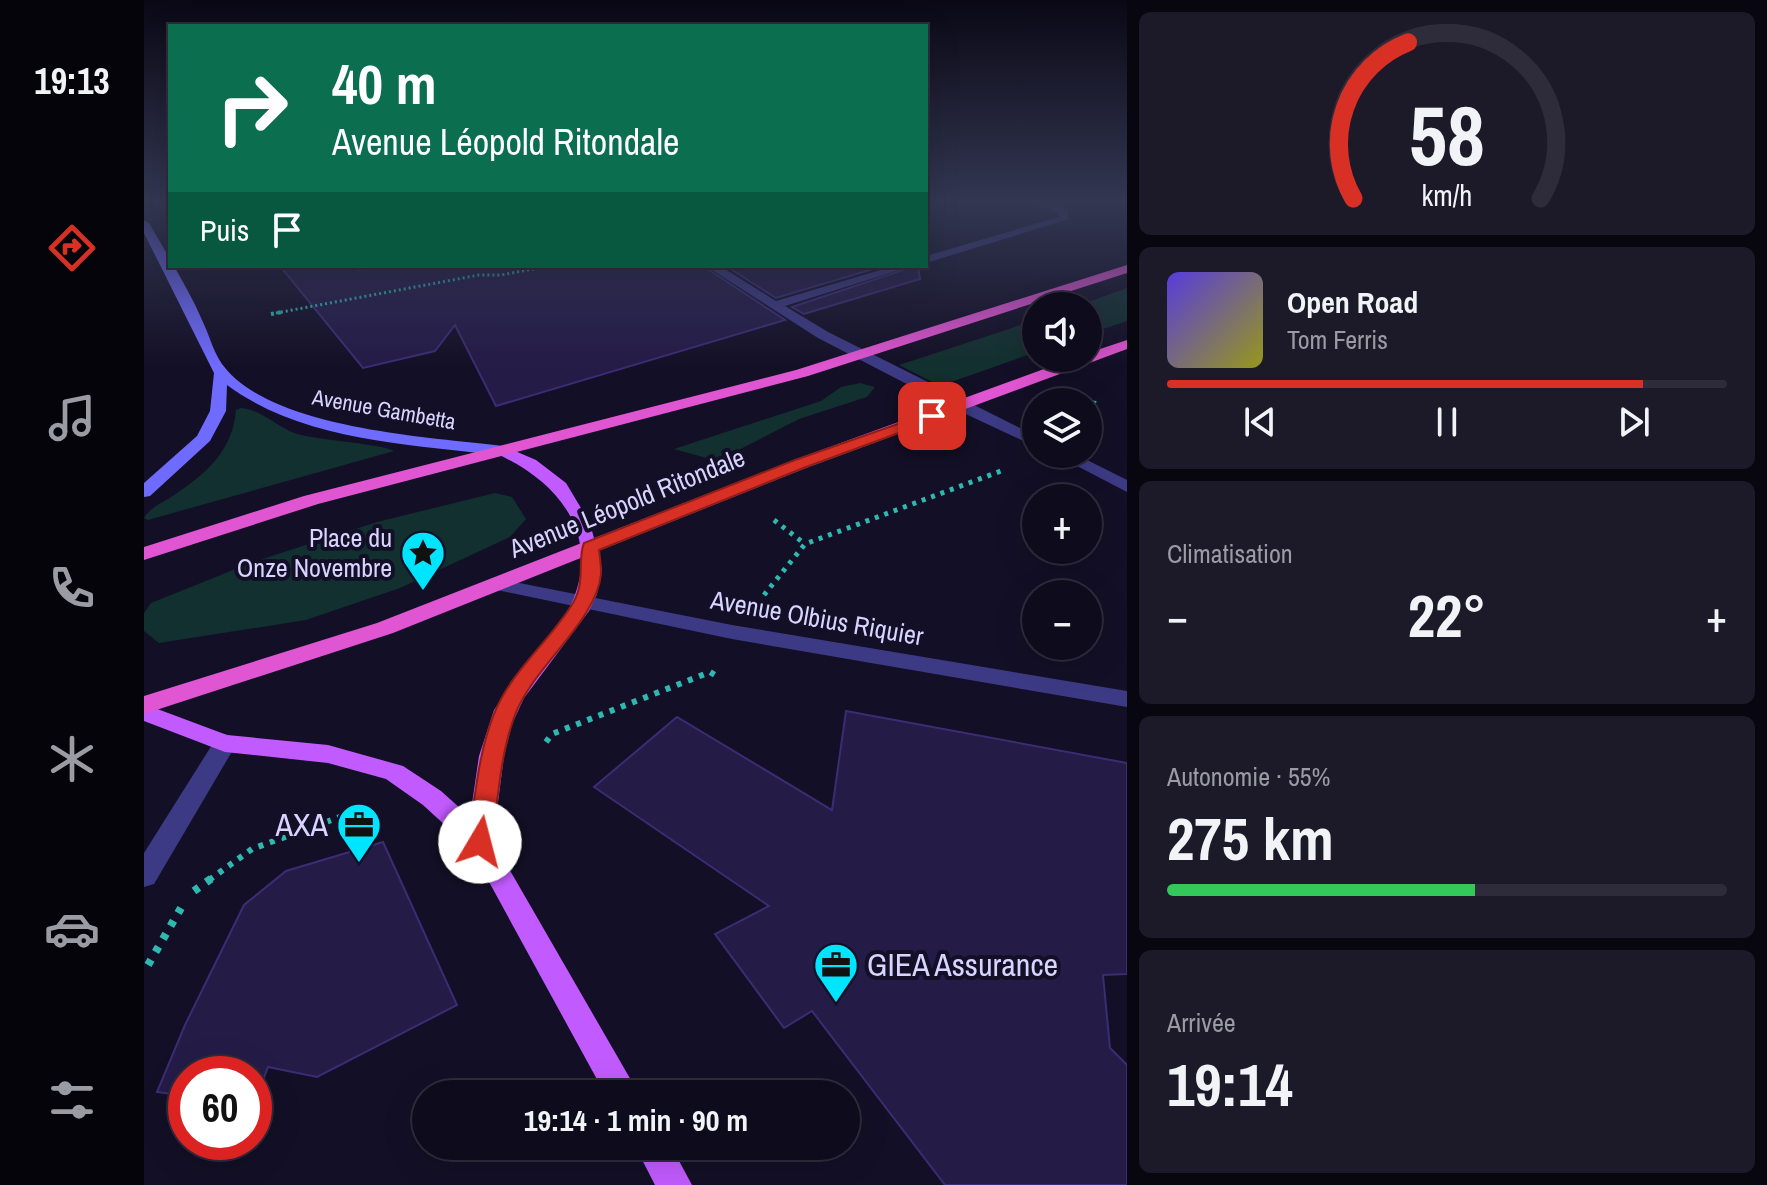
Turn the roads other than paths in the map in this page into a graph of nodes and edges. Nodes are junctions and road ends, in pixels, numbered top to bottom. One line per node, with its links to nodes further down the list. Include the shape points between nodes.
1 (169, 268): 8 (main road, Avenue Gambetta)
2 (715, 268): 5 (street)
3 (899, 268): 5 (street)
4 (1127, 269): 7 (highway)
5 (775, 305): 7 (street)
6 (1127, 344): 9 (highway, Avenue Léopold Ritondale)
7 (860, 354): 9 (street); 11 (highway)
8 (221, 373): 11 (main road, Avenue Gambetta, via 292,415); 14 (main road, via 218,411 204,438)
9 (960, 406): 10 (street); 15 (highway, Avenue Léopold Ritondale)
10 (1022, 435)
11 (503, 451): 15 (main road, via 554,479 573,504); 16 (highway, via 311,500)
12 (1090, 468): 13 (street)
13 (1127, 487)
14 (144, 492)
15 (590, 547): 17 (highway, Avenue Léopold Ritondale); 18 (main road, via 592,575)
16 (144, 554)
17 (499, 585): 18 (street, Avenue Olbius Riquier); 20 (highway, Avenue Léopold Ritondale, via 385,628)
18 (583, 602): 19 (street, Avenue Olbius Riquier); 23 (main road, via 505,713)
19 (1127, 699)
20 (144, 705)
21 (144, 712): 22 (main road)
22 (225, 743): 23 (main road, via 328,754 394,772); 24 (street)
23 (480, 842): 25 (main road)
24 (144, 876)
25 (615, 1080)
26 (660, 1160): 27 (main road)
27 (674, 1185)

